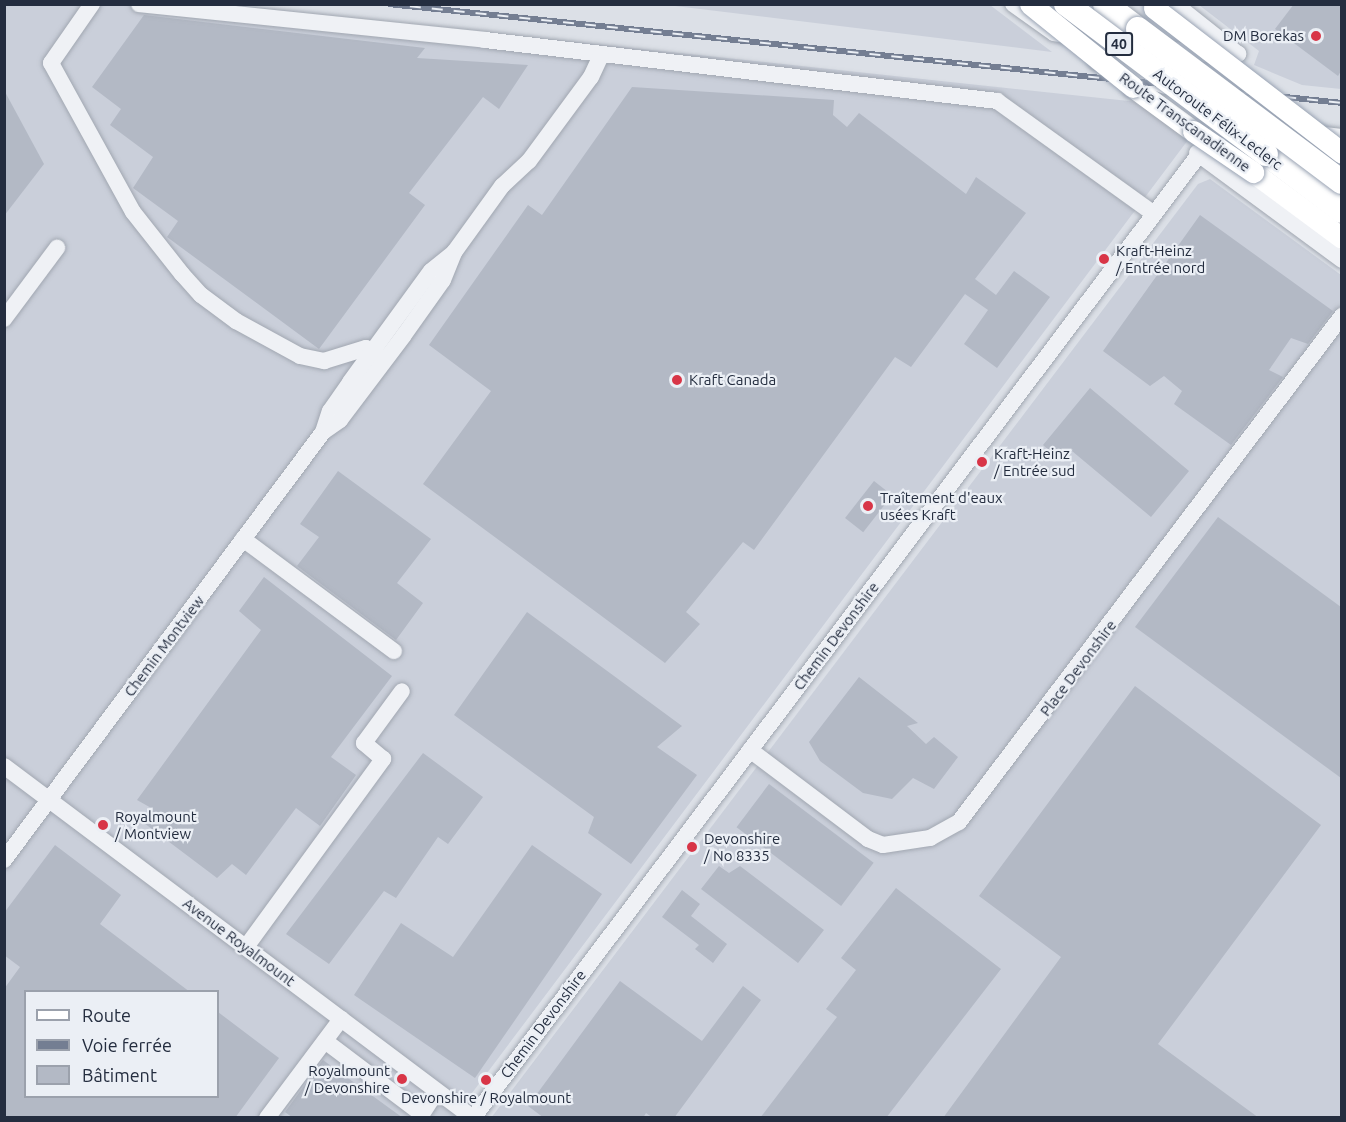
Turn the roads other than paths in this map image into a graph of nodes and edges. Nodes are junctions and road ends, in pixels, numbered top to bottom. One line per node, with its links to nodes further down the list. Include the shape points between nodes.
1 (92, 4): 29 (street, via 51,63 140,222 201,295 243,325 314,361 360,349)
2 (139, 4): 15 (street)
3 (1013, 4): 11 (street)
4 (1030, 4): 16 (main road, Route Transcanadienne, bridge)
5 (1066, 4): 17 (highway, Autoroute Félix-Leclerc / 40, bridge)
6 (1085, 4): 11 (street, via 1060,23)
7 (1105, 4): 12 (highway, Autoroute Félix-Leclerc / 40)
8 (1120, 4): 12 (highway)
9 (1148, 4): 20 (main road, bridge)
10 (1175, 4): 13 (street)
11 (1040, 25): 13 (street, via 1066,36)
12 (1138, 29): 21 (highway, Autoroute Félix-Leclerc / 40, bridge)
13 (1221, 49): 14 (street)
14 (1238, 54)
15 (601, 56): 23 (street, via 997,101); 29 (street, Chemin Montview, via 591,77 529,161 502,186 455,251 443,280)
16 (1100, 59): 17 (highway, bridge); 24 (main road, Route Transcanadienne, bridge)
17 (1173, 85): 22 (highway, Autoroute Félix-Leclerc / 40, bridge)
18 (1341, 136): 19 (street, Chemin Devonshire, via 1235,124 1220,129)
19 (1197, 153): 23 (street, Chemin Devonshire); 26 (street)
20 (1341, 153)
21 (1341, 182)
22 (1341, 211)
23 (1153, 213): 33 (street, Chemin Devonshire)
24 (1341, 238)
25 (57, 248): 28 (street)
26 (1341, 260)
27 (1341, 316): 33 (street, Place Devonshire, via 959,822 930,838 883,845 868,839)
28 (4, 319)
29 (379, 355): 30 (street, Chemin Montview, via 340,420 323,432)
30 (243, 539): 31 (street); 35 (street, Chemin Montview)
31 (394, 651)
32 (402, 692): 37 (street, via 364,743 383,759)
33 (750, 750): 42 (street, Chemin Devonshire)
34 (4, 766): 35 (street, Avenue Royalmount)
35 (50, 800): 36 (street, Chemin Montview); 37 (street, Avenue Royalmount)
36 (4, 860)
37 (246, 947): 38 (street, Avenue Royalmount)
38 (341, 1019): 39 (street); 40 (street, Avenue Royalmount)
39 (325, 1041): 40 (street, via 422,1114); 41 (street)
40 (437, 1091): 42 (street, Avenue Royalmount)
41 (267, 1118)
42 (473, 1118)

